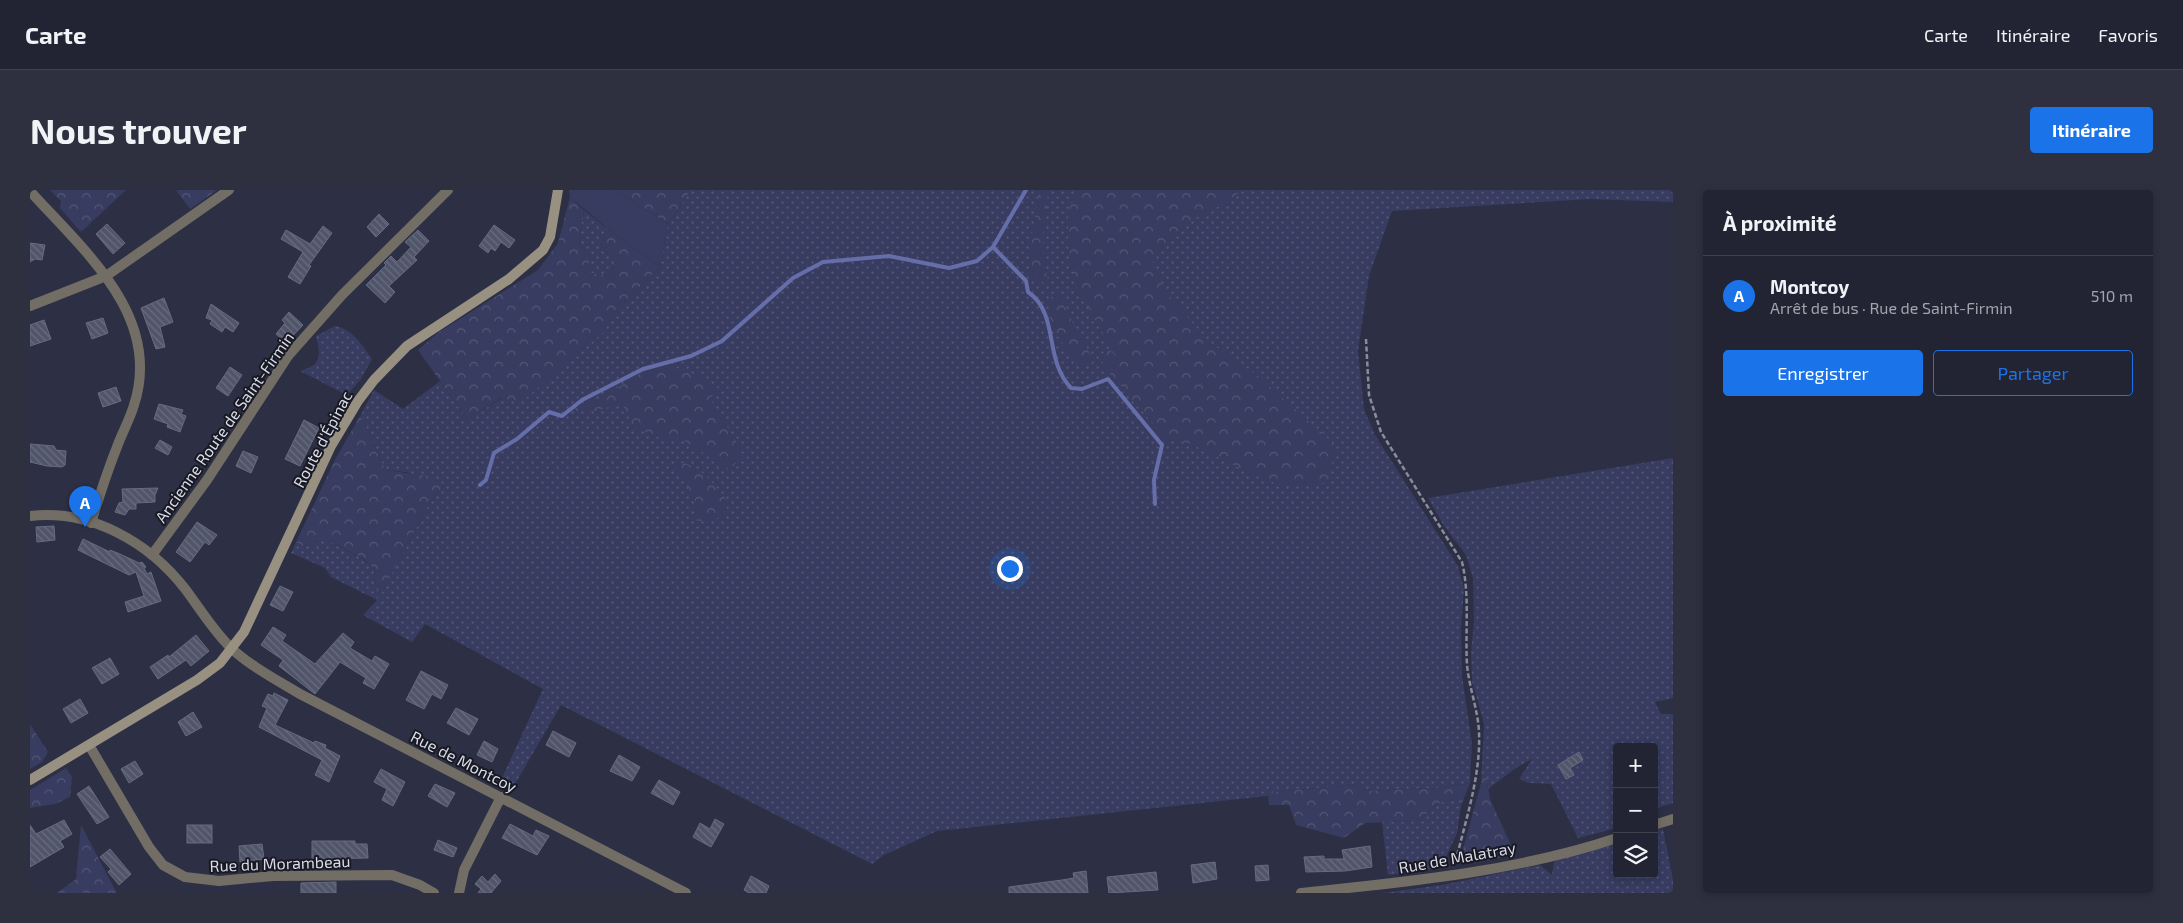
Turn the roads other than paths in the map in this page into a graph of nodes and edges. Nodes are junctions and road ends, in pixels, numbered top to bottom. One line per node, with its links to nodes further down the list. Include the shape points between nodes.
1 (229, 190): 5 (street)
2 (448, 190): 9 (street, Ancienne Route de Saint-Firmin, via 342,295 288,356 207,480)
3 (558, 190): 10 (main road, Route d'Épinac, via 550,237 544,250 509,279 407,346 358,401 331,446 264,594)
4 (30, 192): 5 (street)
5 (106, 276): 6 (street); 8 (street, via 127,311 136,334 140,368 134,405 116,447)
6 (30, 306)
7 (30, 516): 8 (street, Rue de Montcoy, via 55,516)
8 (91, 523): 9 (street, Rue de Montcoy, via 123,535)
9 (152, 555): 10 (street, Rue de Montcoy, via 180,583)
10 (232, 649): 11 (main road, Route d'Épinac, via 197,680); 13 (street, Rue de Montcoy, via 300,694)
11 (89, 745): 12 (main road, Route d'Épinac); 17 (street, Rue du Morambeau, via 149,847 163,865 185,877 219,881 273,876 378,874 392,875)
12 (30, 780)
13 (501, 797): 19 (street, via 464,870); 20 (street, Rue de Montcoy)
14 (1673, 819): 15 (street)
15 (1658, 824)
16 (1613, 839): 21 (street, Rue de Malatray, via 1522,862 1452,875)
17 (420, 889): 18 (street, Rue du Morambeau)
18 (434, 893)
19 (459, 893)
20 (686, 893)
21 (1301, 893)

